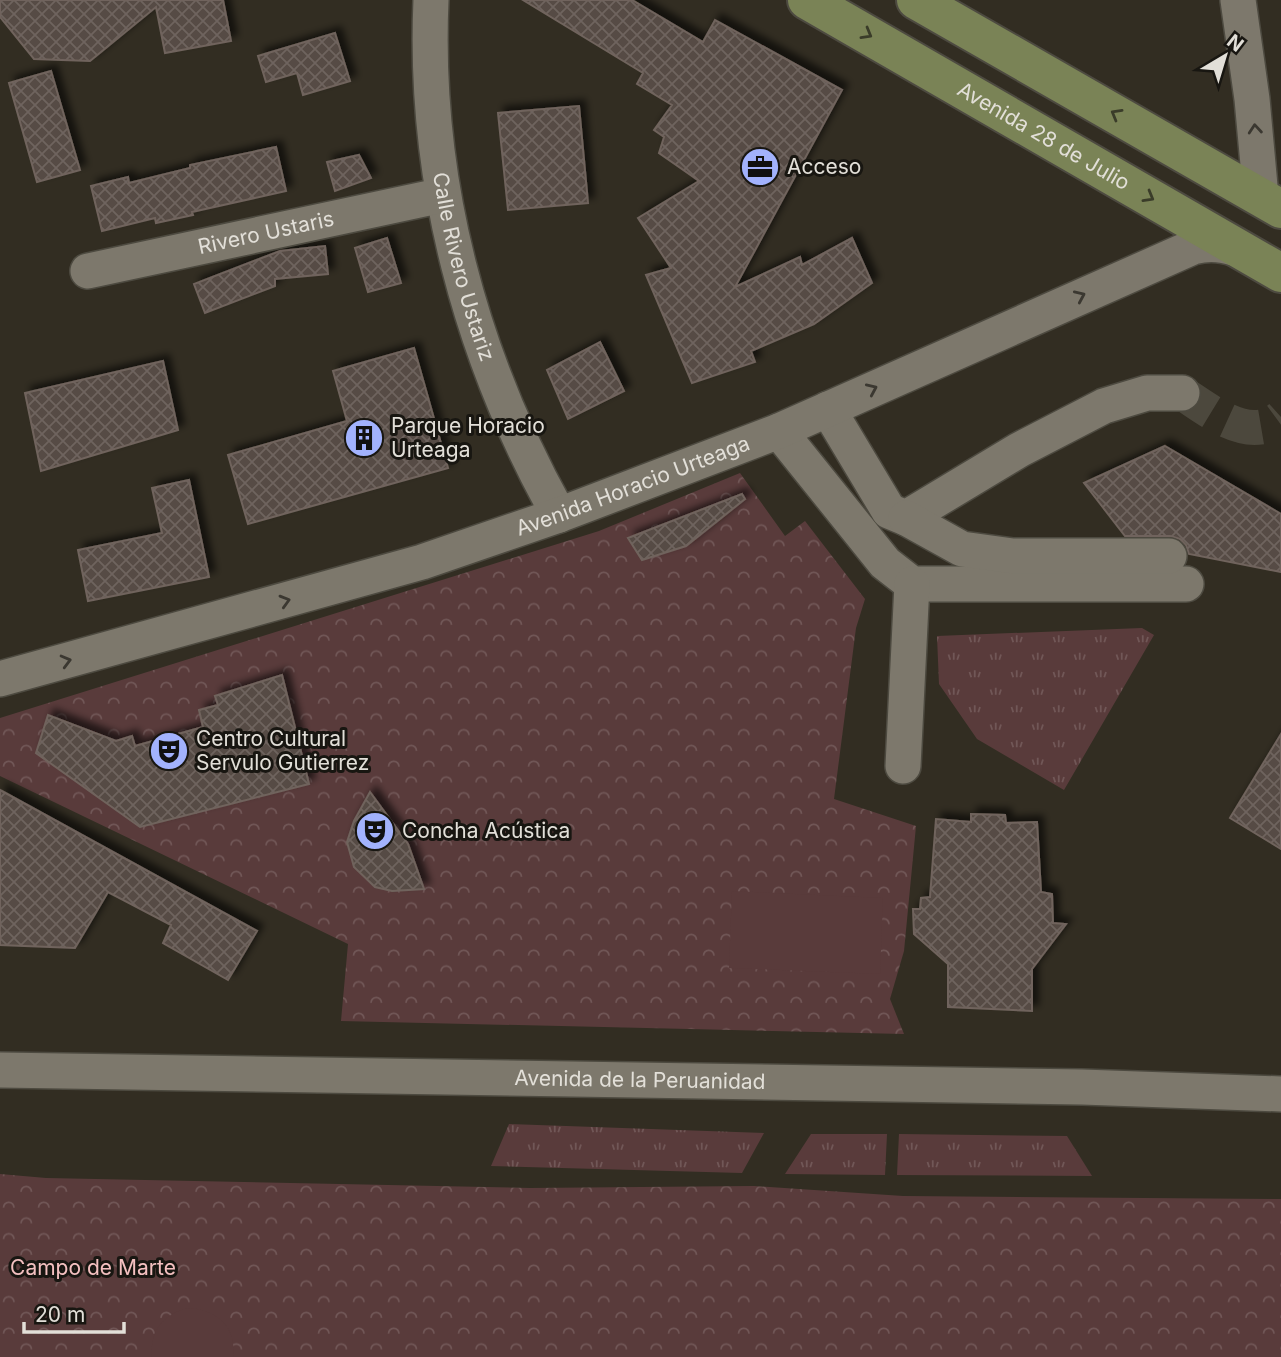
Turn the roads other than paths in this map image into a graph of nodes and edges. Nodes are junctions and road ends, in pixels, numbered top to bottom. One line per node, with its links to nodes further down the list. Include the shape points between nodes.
1 (432, 0): 5 (street, Calle Rivero Ustariz, via 431,93)
2 (807, 0): 7 (main road, Avenida 28 de Julio, one-way to 7)
3 (916, 0): 6 (main road, one-way to 3)
4 (1238, 0): 6 (street, one-way to 4)
5 (443, 195): 8 (street, Rivero Ustaris); 13 (street, Calle Rivero Ustariz, via 486,360 511,422)
6 (1271, 203)
7 (1242, 250): 9 (main road, Avenida 28 de Julio); 11 (street, Avenida Horacio Urteaga, one-way to 7, via 1193,247 1207,243)
8 (88, 271)
9 (1281, 273)
10 (1182, 393): 14 (street, via 1147,393 1104,406 1019,450)
11 (828, 409): 12 (street, Avenida Horacio Urteaga); 14 (street, via 889,511)
12 (779, 430): 13 (street, Avenida Horacio Urteaga); 15 (street, via 885,563)
13 (559, 515): 16 (street, Avenida Horacio Urteaga, one-way to 13, via 422,562)
14 (906, 518): 15 (street, via 962,549 1177,570)
15 (912, 584): 17 (street)
16 (0, 679)
17 (903, 766)
18 (0, 1070): 19 (street, Avenida de la Peruanidad)
19 (1281, 1094)

